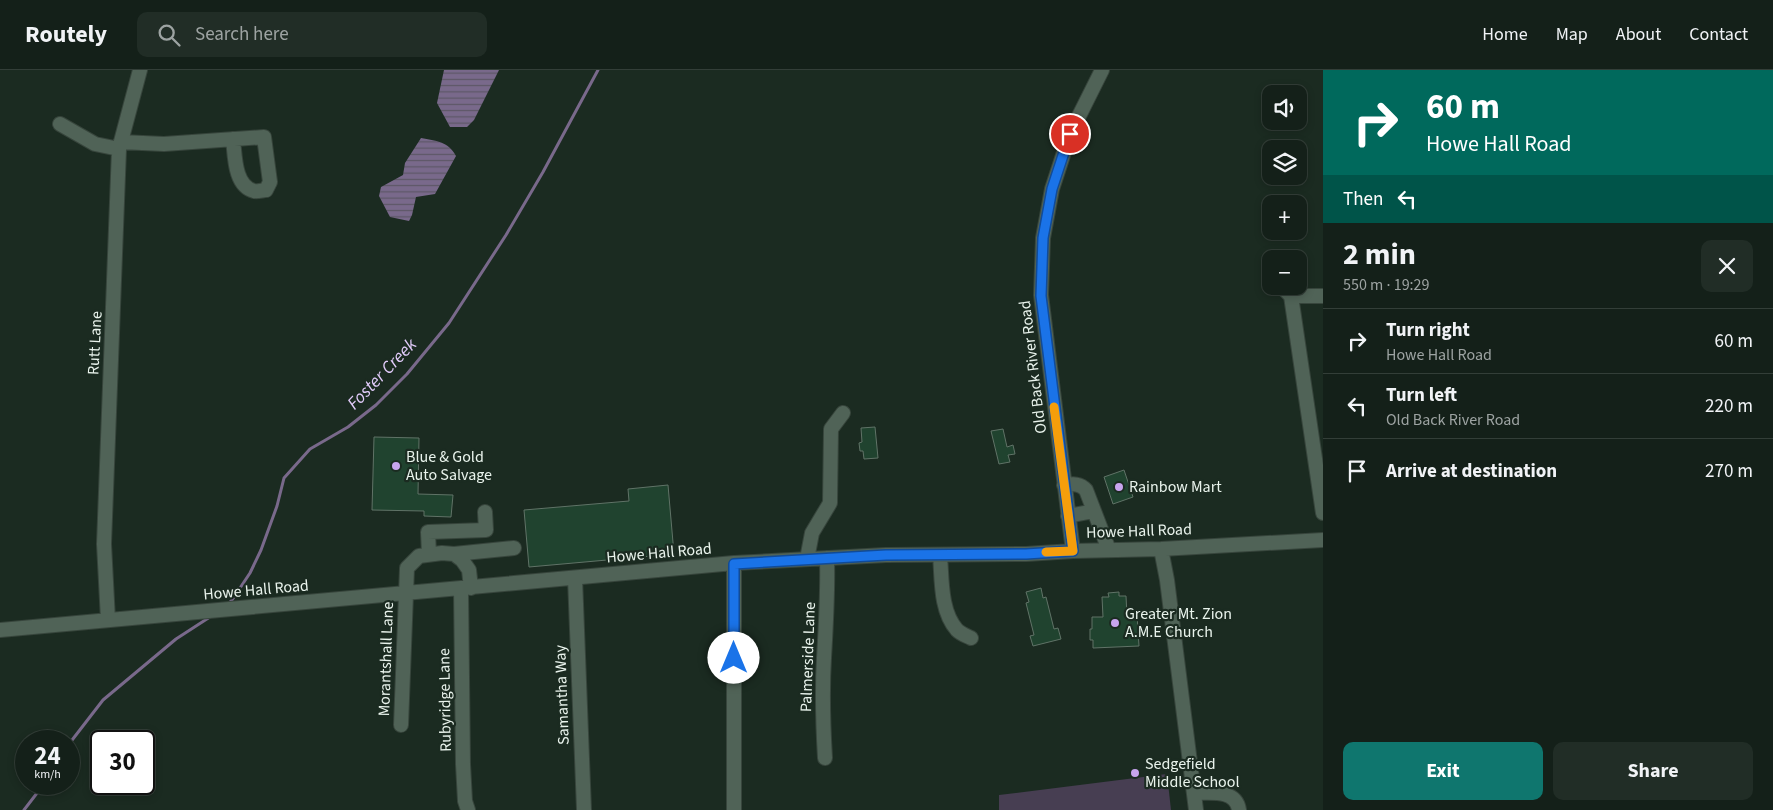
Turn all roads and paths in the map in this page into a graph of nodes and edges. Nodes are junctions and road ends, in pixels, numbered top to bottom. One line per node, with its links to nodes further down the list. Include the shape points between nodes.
1 (140, 70): 5 (street, Rutt Lane)
2 (1102, 70): 10 (street, Old Back River Road, via 1070,134 1052,189 1043,238 1041,296)
3 (60, 124): 5 (street, via 95,144)
4 (233, 139): 5 (street)
5 (120, 145): 29 (street, Rutt Lane, via 104,544)
6 (1307, 294): 8 (street)
7 (1287, 295): 13 (street)
8 (1323, 296)
9 (843, 413): 24 (street, via 830,429 830,502 812,533)
10 (1064, 485): 11 (street, via 1082,486); 14 (street, Old Back River Road)
11 (1094, 511): 14 (street); 18 (street)
12 (485, 512): 20 (street, via 486,530 428,532)
13 (1323, 513)
14 (1068, 516): 19 (street, Old Back River Road)
15 (1323, 540): 17 (street, Howe Hall Road)
16 (514, 548): 21 (street)
17 (1161, 549): 18 (street, Howe Hall Road); 34 (street)
18 (1109, 550): 19 (street, Howe Hall Road)
19 (1073, 551): 22 (street, Howe Hall Road)
20 (429, 554): 21 (street); 28 (street, Morantshall Lane, via 419,556 408,568)
21 (454, 554): 27 (street, Rubyridge Lane, via 469,570)
22 (940, 555): 23 (street, Howe Hall Road); 31 (street, via 943,595 950,619 958,632)
23 (828, 558): 24 (street, Howe Hall Road); 33 (street, Palmerside Lane, via 823,708)
24 (807, 559): 25 (street, Howe Hall Road)
25 (734, 564): 26 (street, Howe Hall Road); 37 (street)
26 (575, 578): 27 (street, Howe Hall Road); 36 (street, Samantha Way)
27 (466, 589): 28 (street, Howe Hall Road); 35 (street, Rubyridge Lane, via 463,764)
28 (407, 594): 29 (street, Howe Hall Road); 32 (street, Morantshall Lane)
29 (108, 620): 30 (street, Howe Hall Road)
30 (0, 630)
31 (971, 638)
32 (401, 725)
33 (825, 758)
34 (1194, 793): 38 (street); 39 (street, via 1230,795)
35 (468, 810)
36 (584, 810)
37 (734, 810)
38 (1196, 810)
39 (1239, 810)

